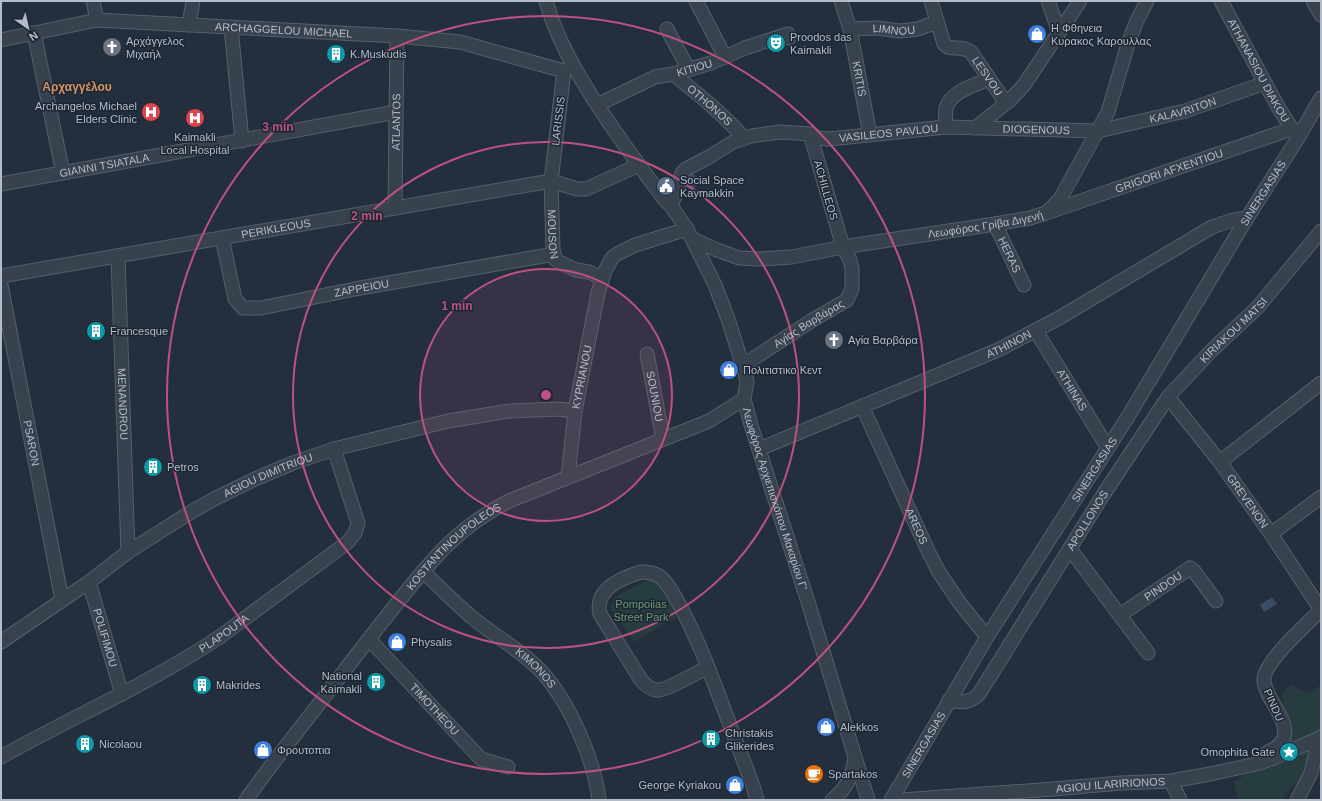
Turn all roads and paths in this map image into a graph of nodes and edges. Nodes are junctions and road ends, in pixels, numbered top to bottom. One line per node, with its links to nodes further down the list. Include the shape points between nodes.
1 (93, 1): 13 (street)
2 (193, 1): 15 (street)
3 (546, 1): 25 (street, Λεωφόρος Αρχιεπισκόπου Μακαρίου Γ')
4 (696, 1): 24 (street)
5 (841, 1): 18 (street, KRITIS)
6 (931, 1): 14 (street, LESVOU)
7 (1048, 1): 19 (street)
8 (1080, 1): 19 (street)
9 (1146, 1): 36 (street, Λεωφόρος Γρίβα Διγενή, via 1122,60 1108,112)
10 (1221, 1): 29 (street, ATHANASIOU DIAKOU)
11 (1313, 1): 12 (street)
12 (1321, 15)
13 (97, 20): 15 (street, ARCHAGGELOU MICHAEL); 20 (street, ARCHAGGELOU MICHAEL)
14 (938, 24): 18 (street, LIMNOU, via 900,31 877,28); 28 (street, LESVOU, via 944,44 947,47 966,48 972,52)
15 (189, 25): 16 (street, ARCHAGGELOU MICHAEL)
16 (230, 27): 21 (street, ARCHAGGELOU MICHAEL); 41 (street)
17 (667, 29): 26 (street)
18 (850, 30): 39 (street, KRITIS)
19 (1059, 32): 31 (street, via 1024,85)
20 (34, 33): 23 (street, ARCHAGGELOU MICHAEL); 43 (street)
21 (397, 36): 25 (street, ARCHAGGELOU MICHAEL, via 460,42); 33 (street, ATLANTOS)
22 (789, 38): 24 (street, KITIOU, via 788,34 757,43)
23 (1, 40)
24 (725, 57): 26 (street, KITIOU)
25 (569, 69): 32 (street, Λεωφόρος Αρχιεπισκόπου Μακαρίου Γ'); 44 (street, LARISSIS)
26 (688, 70): 27 (street, KITIOU)
27 (673, 74): 32 (street, KITIOU, via 655,77); 40 (street, OTHONOS, via 706,100)
28 (989, 79): 31 (street, LESVOU); 34 (street, via 952,98 946,110)
29 (1265, 83): 36 (street, KALAVRITON, via 1185,111); 38 (street, ATHANASIOU DIAKOU)
30 (1321, 98): 38 (street, SINERGASIAS)
31 (1006, 103): 35 (street)
32 (597, 105): 42 (street, Λεωφόρος Αρχιεπισκόπου Μακαρίου Γ')
33 (396, 112): 41 (street, GIANNI TSIATALA); 47 (street, ATLANTOS)
34 (946, 127): 35 (street, VASILEOS PAVLOU); 39 (street, VASILEOS PAVLOU)
35 (975, 128): 36 (street, DIOGENOUS)
36 (1098, 132): 48 (street, Λεωφόρος Γρίβα Διγενή, via 1060,199)
37 (810, 134): 39 (street, VASILEOS PAVLOU, via 829,139); 40 (street, VASILEOS PAVLOU, via 780,132); 54 (street, ACHILLEOS)
38 (1295, 134): 48 (street, GRIGORI AFXENTIOU); 49 (street, SINERGASIAS)
39 (870, 135)
40 (744, 138): 46 (street, VASILEOS PAVLOU, via 686,169 682,173)
41 (242, 141): 43 (street, GIANNI TSIATALA)
42 (639, 165): 44 (street, via 586,189 577,190); 46 (street, Λεωφόρος Αρχιεπισκόπου Μακαρίου Γ')
43 (62, 173): 45 (street, GIANNI TSIATALA)
44 (551, 181): 47 (street, PERIKLEOUS); 55 (street, MOUSON)
45 (1, 184)
46 (671, 206): 52 (street, Λεωφόρος Αρχιεπισκόπου Μακαρίου Γ')
47 (395, 208): 53 (street, PERIKLEOUS)
48 (1046, 213): 50 (street, Λεωφόρος Γρίβα Διγενή)
49 (1247, 218): 61 (street, ATHINON, via 1212,227); 69 (street, SINERGASIAS)
50 (995, 224): 54 (street, Λεωφόρος Γρίβα Διγενή); 60 (street, HERAS)
51 (1321, 231): 65 (street, KIRIAKOU MATSI, via 1258,307 1211,351)
52 (690, 234): 54 (street, Λεωφόρος Γρίβα Διγενή, via 718,250 739,258 792,257); 58 (street, KYPRIANOU, via 635,245 617,254 608,263); 63 (street, Λεωφόρος Αρχιεπισκόπου Μακαρίου Γ', via 715,285)
53 (222, 238): 55 (street, ZAPPEIOU, via 235,299 243,308 261,308); 56 (street, PERIKLEOUS)
54 (843, 247): 63 (street, Αγίας Βαρβάρας, via 852,268 852,289 847,300)
55 (554, 254): 58 (street, MOUSON, via 555,259 566,266)
56 (118, 256): 57 (street, PERIKLEOUS); 80 (street, MENANDROU)
57 (1, 276)
58 (602, 278): 68 (street, KYPRIANOU)
59 (1, 285): 83 (street, PSARON)
60 (1024, 285)
61 (1036, 331): 67 (street, ATHINON, via 998,350); 72 (street, ATHINAS)
62 (647, 354): 71 (street, SOUNIOU)
63 (742, 366): 66 (street, Λεωφόρος Αρχιεπισκόπου Μακαρίου Γ', via 747,382)
64 (1321, 383): 75 (street)
65 (1168, 397): 70 (street, KIRIAKOU MATSI); 75 (street, GREVENON)
66 (744, 399): 71 (street, KOSTANTINOUPOLEOS, via 709,421); 74 (street, Λεωφόρος Αρχιεπισκόπου Μακαρίου Γ')
67 (862, 406): 74 (street, ATHINON); 89 (street, AREOS, via 939,572)
68 (576, 411): 73 (street, AGIOU DIMITRIOU, via 510,411 481,415); 76 (street, KYPRIANOU)
69 (1129, 415): 70 (street); 72 (street, SINERGASIAS)
70 (1147, 428): 79 (street, APOLLONOS)
71 (663, 439): 76 (street, KOSTANTINOUPOLEOS)
72 (1108, 448): 85 (street, SINERGASIAS)
73 (334, 449): 80 (street, AGIOU DIMITRIOU, via 280,468 216,498); 94 (street, PLAPOUTA, via 357,518 357,528 352,538 221,636)
74 (759, 449): 98 (street, Λεωφόρος Αρχιεπισκόπου Μακαρίου Γ')
75 (1220, 462): 78 (street, GREVENON)
76 (568, 477): 81 (street, KOSTANTINOUPOLEOS, via 488,512 457,536)
77 (1321, 497): 78 (street)
78 (1271, 534): 86 (street, GREVENON)
79 (1070, 549): 87 (street, APOLLONOS); 88 (street)
80 (128, 552): 82 (street, AGIOU DIMITRIOU)
81 (423, 571): 90 (street, KOSTANTINOUPOLEOS); 103 (street, KIMONOS, via 464,611 525,656 547,678 581,738 593,770)
82 (89, 582): 83 (street, AGIOU DIMITRIOU); 94 (street, POLIFIMOU)
83 (62, 600): 91 (street, AGIOU DIMITRIOU)
84 (1216, 601): 88 (street, PINDOU, via 1190,568)
85 (1007, 607): 87 (street); 89 (street, SINERGASIAS)
86 (1321, 610): 99 (street, PINDU, via 1266,671 1266,688 1285,730 1281,744 1265,754)
87 (1029, 613): 95 (street, APOLLONOS, via 979,694 964,702)
88 (1120, 615): 92 (street)
89 (987, 637): 95 (street, SINERGASIAS)
90 (369, 639): 100 (street, TIMOTHEOU, via 481,759); 102 (street, KOSTANTINOUPOLEOS)
91 (1, 642)
92 (1148, 653)
93 (708, 667): 93 (street, via 664,689 654,690 646,686 600,614 599,603 603,593 610,586 636,574 646,572 659,576 678,603); 104 (street)
94 (122, 694): 97 (street, PLAPOUTA)
95 (949, 700): 107 (street, SINERGASIAS)
96 (1317, 739): 99 (street, AGIOU ILARIRIONOS); 110 (street, via 1311,773)
97 (1, 757)
98 (855, 759): 105 (street, via 848,783); 106 (street, Λεωφόρος Αρχιεπισκόπου Μακαρίου Γ')
99 (1262, 762): 101 (street, AGIOU ILARIRIONOS)
100 (508, 767)
101 (1170, 781): 108 (street, AGIOU ILARIRIONOS); 109 (street)
102 (246, 800)
103 (599, 800)
104 (756, 800)
105 (832, 800)
106 (868, 800)
107 (891, 800)
108 (901, 800)
109 (1180, 800)
110 (1297, 800)

